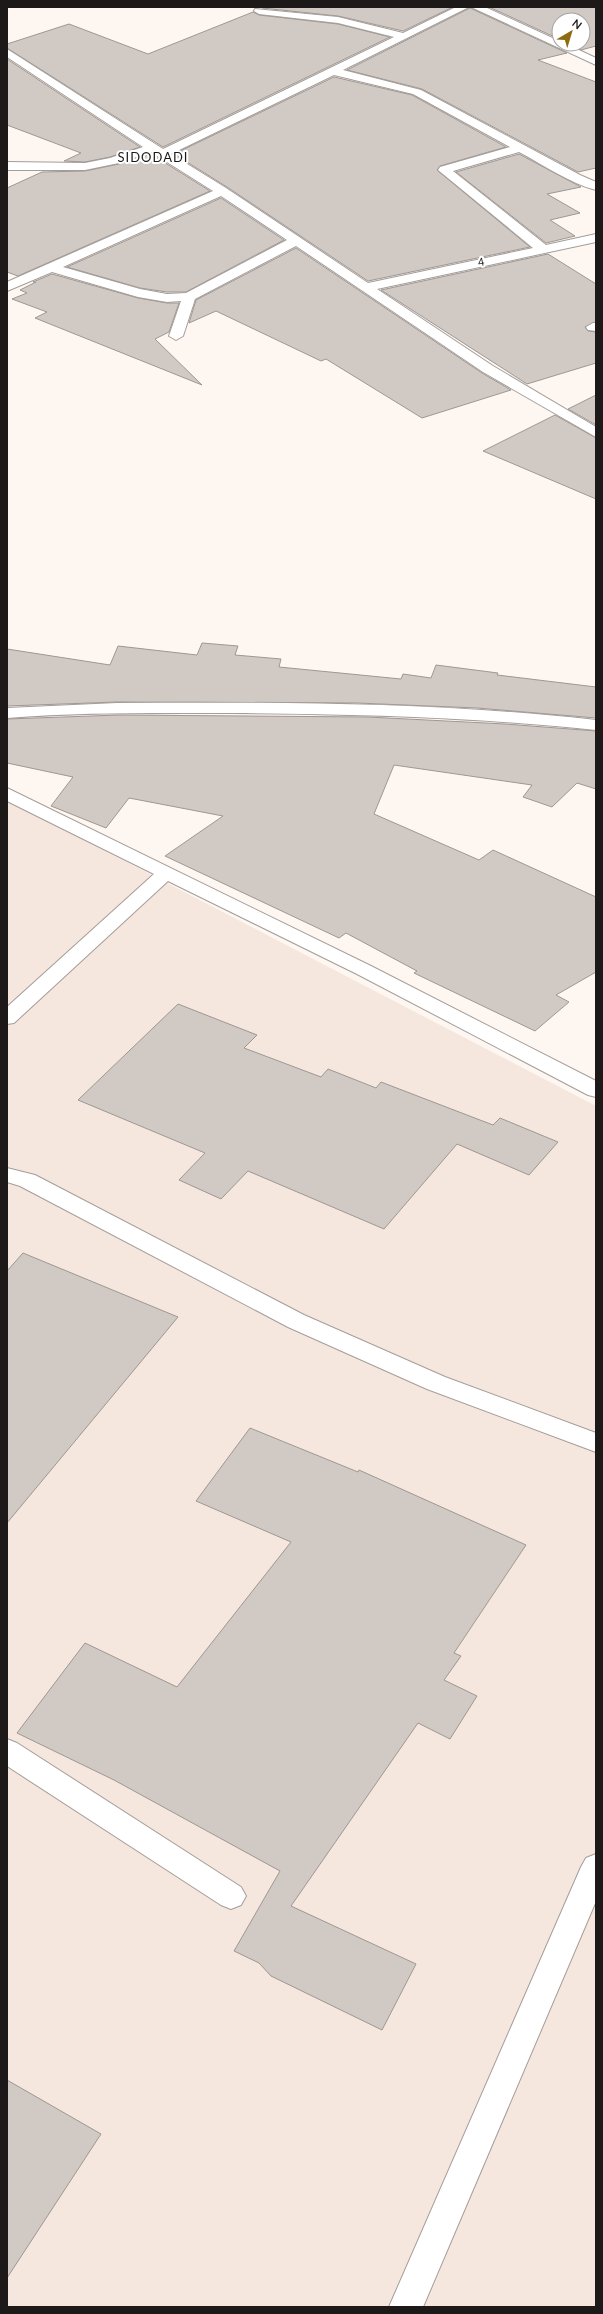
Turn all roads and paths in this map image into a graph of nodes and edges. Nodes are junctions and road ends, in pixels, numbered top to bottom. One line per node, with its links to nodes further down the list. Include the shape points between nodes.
1 (464, 7): 4 (street)
2 (476, 7): 6 (street)
3 (259, 11): 4 (street, via 338,20)
4 (404, 36): 7 (street)
5 (7, 52): 9 (street)
6 (596, 62)
7 (333, 71): 8 (street, via 416,92); 9 (street)
8 (521, 148): 11 (street); 15 (street, via 444,170)
9 (157, 151): 10 (street, via 86,166); 12 (street)
10 (7, 166)
11 (596, 186)
12 (222, 191): 14 (street); 16 (street)
13 (596, 238): 15 (street, 4)
14 (296, 241): 18 (street); 19 (street)
15 (543, 249): 18 (street, 4)
16 (53, 268): 17 (street); 19 (street, via 138,293 167,298)
17 (7, 287)
18 (366, 287): 21 (street, via 488,369)
19 (189, 297): 20 (street)
20 (176, 336)
21 (596, 433)
22 (7, 713): 23 (street, via 35,710 176,707 330,707 466,712)
23 (596, 724)
24 (7, 794): 25 (street)
25 (167, 872): 26 (street); 27 (street, via 357,966)
26 (7, 1018)
27 (596, 1090)
28 (7, 1175): 29 (street, via 27,1180 303,1324 436,1382)
29 (596, 1443)
30 (7, 1752): 32 (street)
31 (596, 1867): 33 (street)
32 (231, 1896)
33 (406, 2307)

